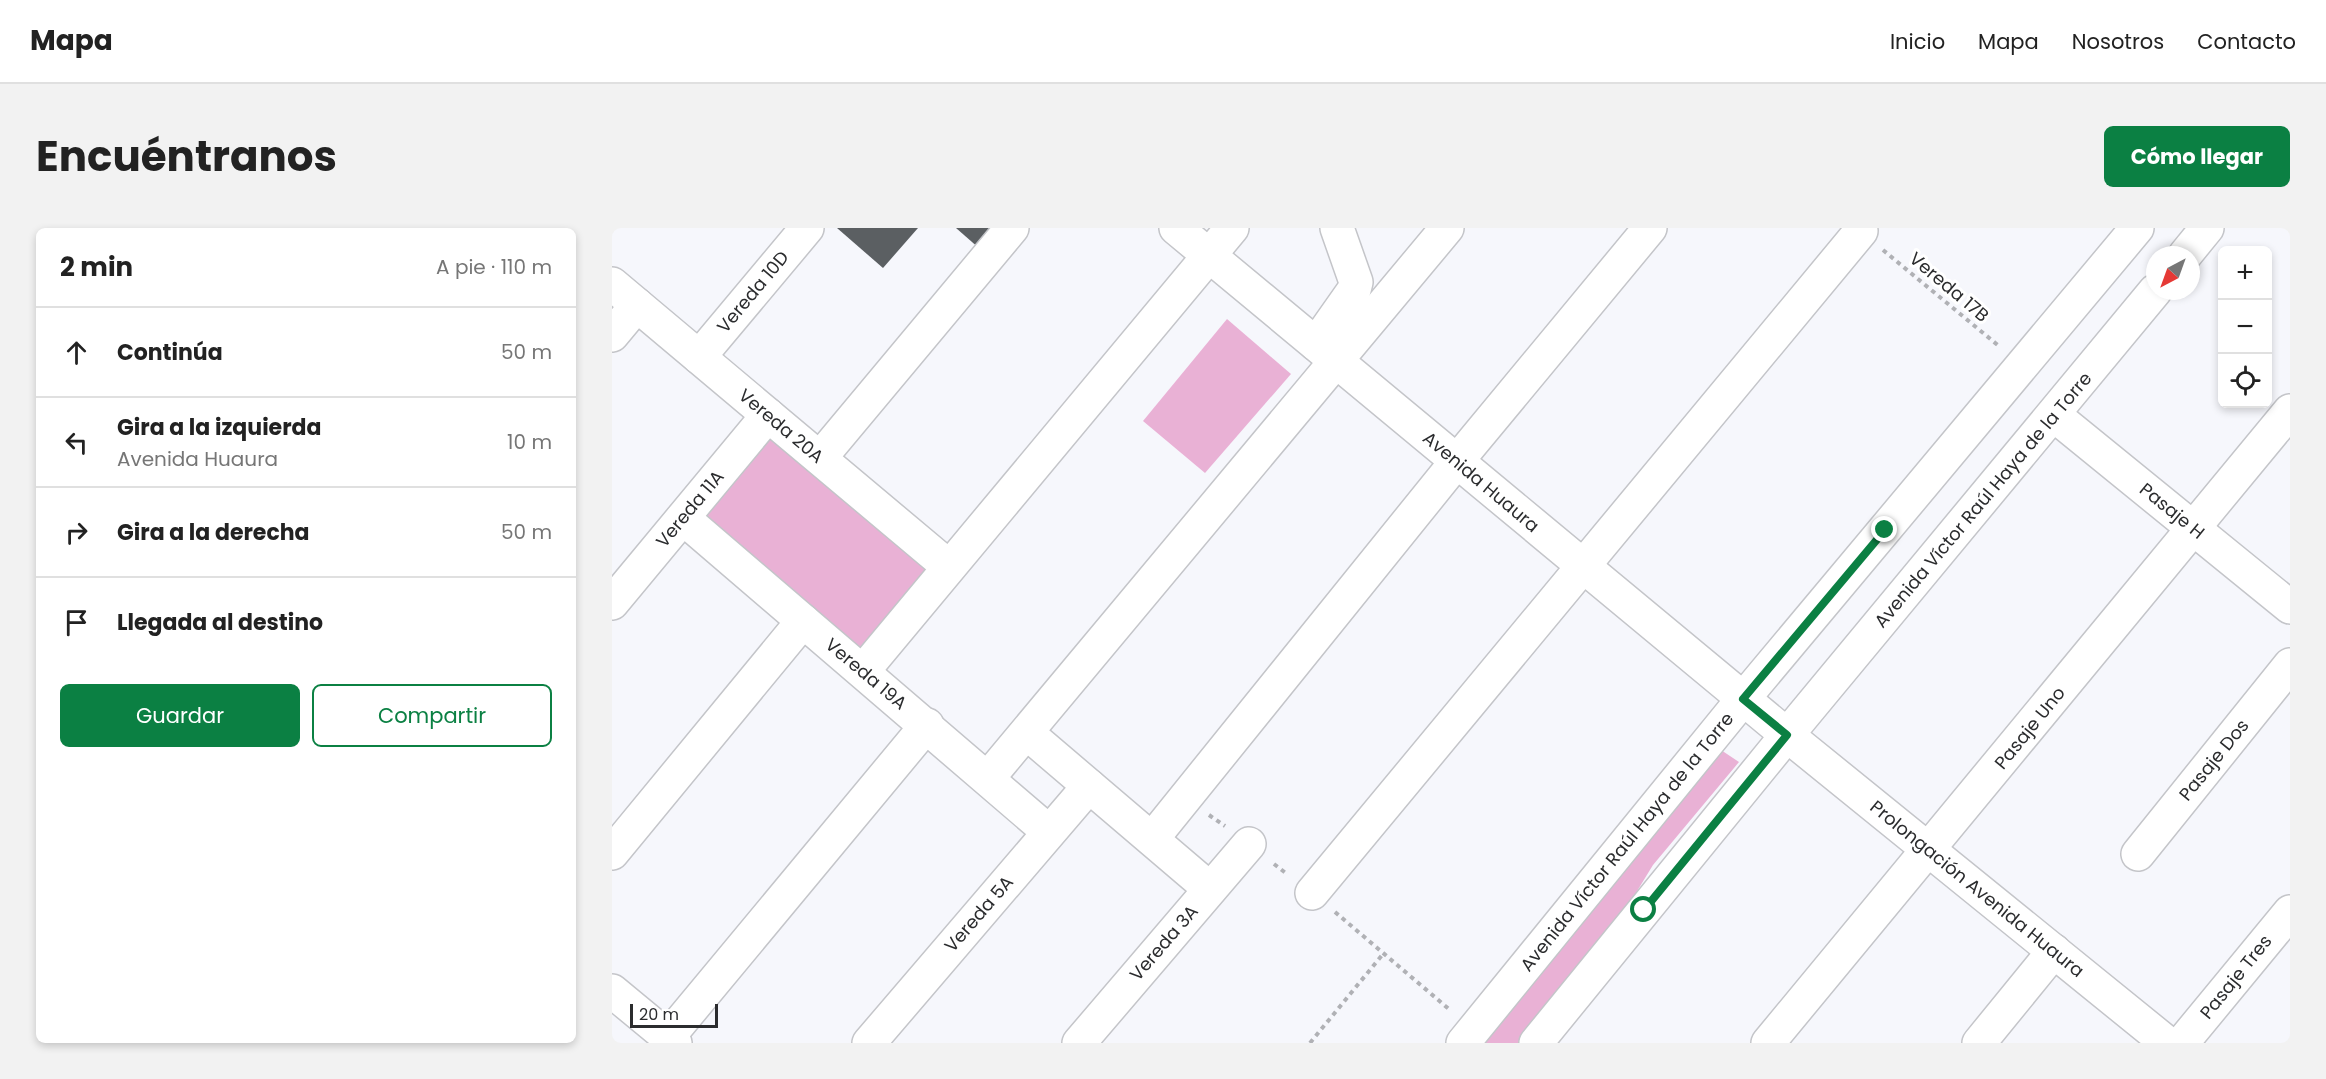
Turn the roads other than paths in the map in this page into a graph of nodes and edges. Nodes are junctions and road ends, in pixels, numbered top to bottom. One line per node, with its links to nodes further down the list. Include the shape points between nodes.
1 (807, 228): 18 (street, Vereda 10D)
2 (1012, 228): 22 (street)
3 (1176, 228): 12 (street, Avenida Huaura)
4 (1232, 228): 12 (street)
5 (1337, 228): 17 (street, via 1356,282)
6 (1447, 228): 17 (street)
7 (1650, 228): 23 (street)
8 (2137, 228): 33 (street, Avenida Víctor Raúl Haya de la Torre)
9 (2207, 228): 11 (street)
10 (1861, 231): 26 (street)
11 (2192, 246)
12 (1209, 256): 17 (street, Avenida Huaura); 27 (street)
13 (612, 284): 15 (street, Vereda 20A)
14 (2148, 300): 21 (street, Avenida Víctor Raúl Haya de la Torre)
15 (637, 305): 16 (street); 18 (street, Vereda 20A)
16 (612, 335)
17 (1326, 352): 23 (street, Avenida Huaura); 35 (street)
18 (699, 357): 20 (street, Vereda 20A)
19 (2290, 411): 25 (street, Pasaje Uno)
20 (768, 415): 22 (street, Vereda 20A); 24 (street, Vereda 11A)
21 (2054, 415): 25 (street, Pasaje H); 36 (street, Avenida Víctor Raúl Haya de la Torre)
22 (820, 458): 27 (street, Vereda 20A)
23 (1457, 461): 26 (street, Avenida Huaura); 40 (street)
24 (682, 518): 28 (street, Vereda 11A); 30 (street, Vereda 19A)
25 (2193, 529): 29 (street, Pasaje H); 42 (street, Pasaje Uno)
26 (1581, 565): 33 (street, Avenida Huaura); 46 (street)
27 (950, 567): 32 (street)
28 (612, 603)
29 (2290, 608)
30 (802, 621): 32 (street, Vereda 19A); 43 (street)
31 (2290, 665): 44 (street, Pasaje Dos)
32 (863, 671): 34 (street, Vereda 19A)
33 (1743, 699): 36 (street, Avenida Huaura); 53 (street, Avenida Víctor Raúl Haya de la Torre)
34 (927, 725): 37 (street, Vereda 19A); 50 (street)
35 (1027, 732): 37 (street); 38 (street)
36 (1787, 735): 42 (street, Prolongación Avenida Huaura); 54 (street, Avenida Víctor Raúl Haya de la Torre)
37 (988, 778): 39 (street, Vereda 19A)
38 (1089, 786): 39 (street, Vereda 5A); 40 (street)
39 (1049, 832): 51 (street, Vereda 5A)
40 (1152, 839): 45 (street)
41 (1249, 844): 45 (street, Vereda 3A)
42 (1929, 851): 48 (street, Prolongación Avenida Huaura); 55 (street, Pasaje Uno)
43 (612, 853)
44 (2138, 854)
45 (1210, 889): 52 (street, Vereda 3A)
46 (1312, 893)
47 (2290, 912): 58 (street, Pasaje Tres)
48 (2054, 951): 56 (street); 57 (street, Prolongación Avenida Huaura)
49 (612, 991): 50 (street)
50 (672, 1040)
51 (869, 1043)
52 (1078, 1043)
53 (1463, 1043)
54 (1536, 1043)
55 (1768, 1043)
56 (1979, 1043)
57 (2167, 1043)
58 (2182, 1043)

